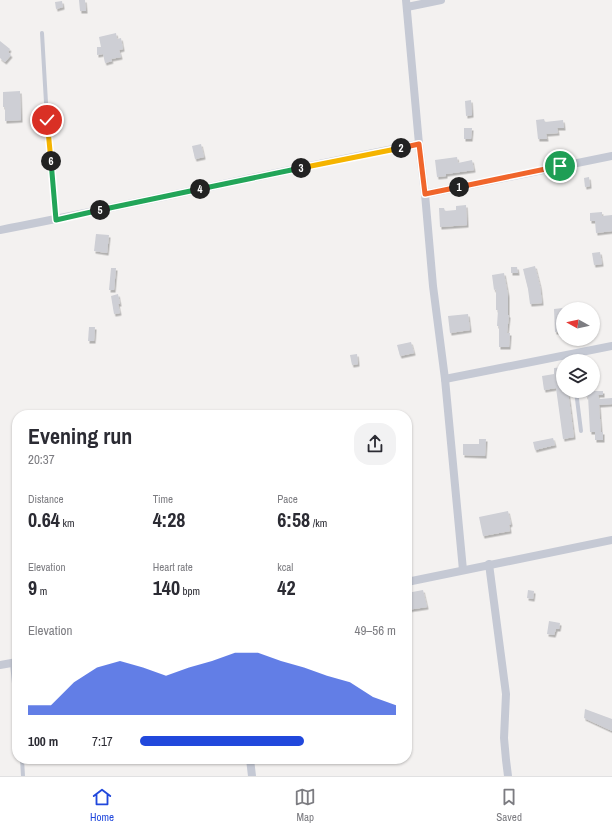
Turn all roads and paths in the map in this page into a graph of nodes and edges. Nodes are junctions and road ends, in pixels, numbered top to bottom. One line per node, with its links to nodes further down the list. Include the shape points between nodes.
1 (441, 0): 2 (street)
2 (406, 4): 4 (street)
3 (42, 33): 7 (lane)
4 (419, 144): 6 (street); 7 (street)
5 (612, 156): 6 (street)
6 (425, 194): 10 (street)
7 (56, 220): 8 (street)
8 (0, 230)
9 (612, 346): 10 (street, via 572,356)
10 (445, 379): 15 (street)
11 (577, 398): 12 (lane)
12 (581, 431)
13 (612, 540): 14 (street)
14 (489, 564): 15 (street); 23 (street, via 506,694 504,738)
15 (463, 570): 16 (street)
16 (412, 581)
17 (12, 662): 18 (street)
18 (0, 665)
19 (22, 764): 21 (lane)
20 (251, 764): 22 (street)
21 (23, 776)
22 (252, 776)
23 (508, 776)

